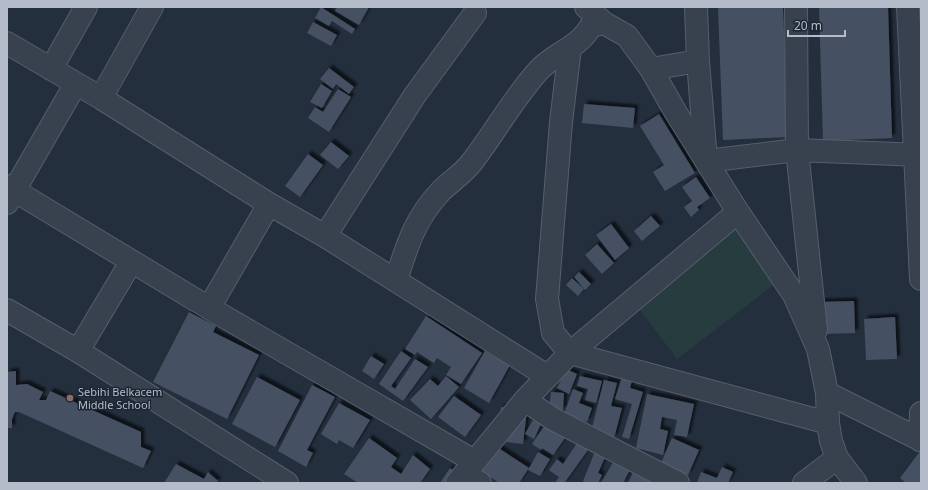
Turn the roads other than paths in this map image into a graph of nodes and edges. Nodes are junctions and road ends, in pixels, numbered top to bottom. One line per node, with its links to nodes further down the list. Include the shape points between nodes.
1 (86, 7): 12 (street)
2 (152, 7): 15 (street)
3 (586, 7): 8 (street)
4 (696, 7): 11 (street)
5 (796, 7): 16 (street)
6 (908, 7): 17 (street)
7 (475, 13): 22 (street, via 415,95)
8 (606, 15): 10 (street, via 591,26 586,35); 13 (street, via 627,36)
9 (7, 43): 12 (street)
10 (570, 48): 26 (street, via 539,70 516,97 462,175 440,192 429,206 411,233); 31 (street, via 561,122 547,299 553,333)
11 (698, 61): 13 (street); 18 (street)
12 (51, 69): 14 (street)
13 (651, 69): 18 (street)
14 (75, 84): 15 (street); 19 (street)
15 (100, 98): 20 (street)
16 (797, 150): 17 (street); 18 (street); 29 (street)
17 (918, 154): 24 (street)
18 (706, 161): 21 (street)
19 (9, 193): 23 (street)
20 (269, 204): 22 (street); 27 (street)
21 (738, 212): 29 (street, via 794,295); 31 (street)
22 (326, 236): 26 (street)
23 (131, 262): 27 (street); 30 (street)
24 (921, 264): 25 (street)
25 (921, 279)
26 (396, 280): 32 (street)
27 (209, 308): 39 (street)
28 (8, 312): 30 (street)
29 (818, 349): 33 (street)
30 (78, 351): 40 (street)
31 (570, 353): 32 (street); 36 (street)
32 (547, 376): 34 (street)
33 (828, 393): 36 (street); 37 (street)
34 (525, 400): 39 (street); 41 (street, via 553,419)
35 (921, 413): 37 (street)
36 (828, 423): 38 (street)
37 (921, 440)
38 (837, 458): 42 (street); 43 (street)
39 (469, 475)
40 (287, 483)
41 (678, 483)
42 (804, 483)
43 (856, 483)

